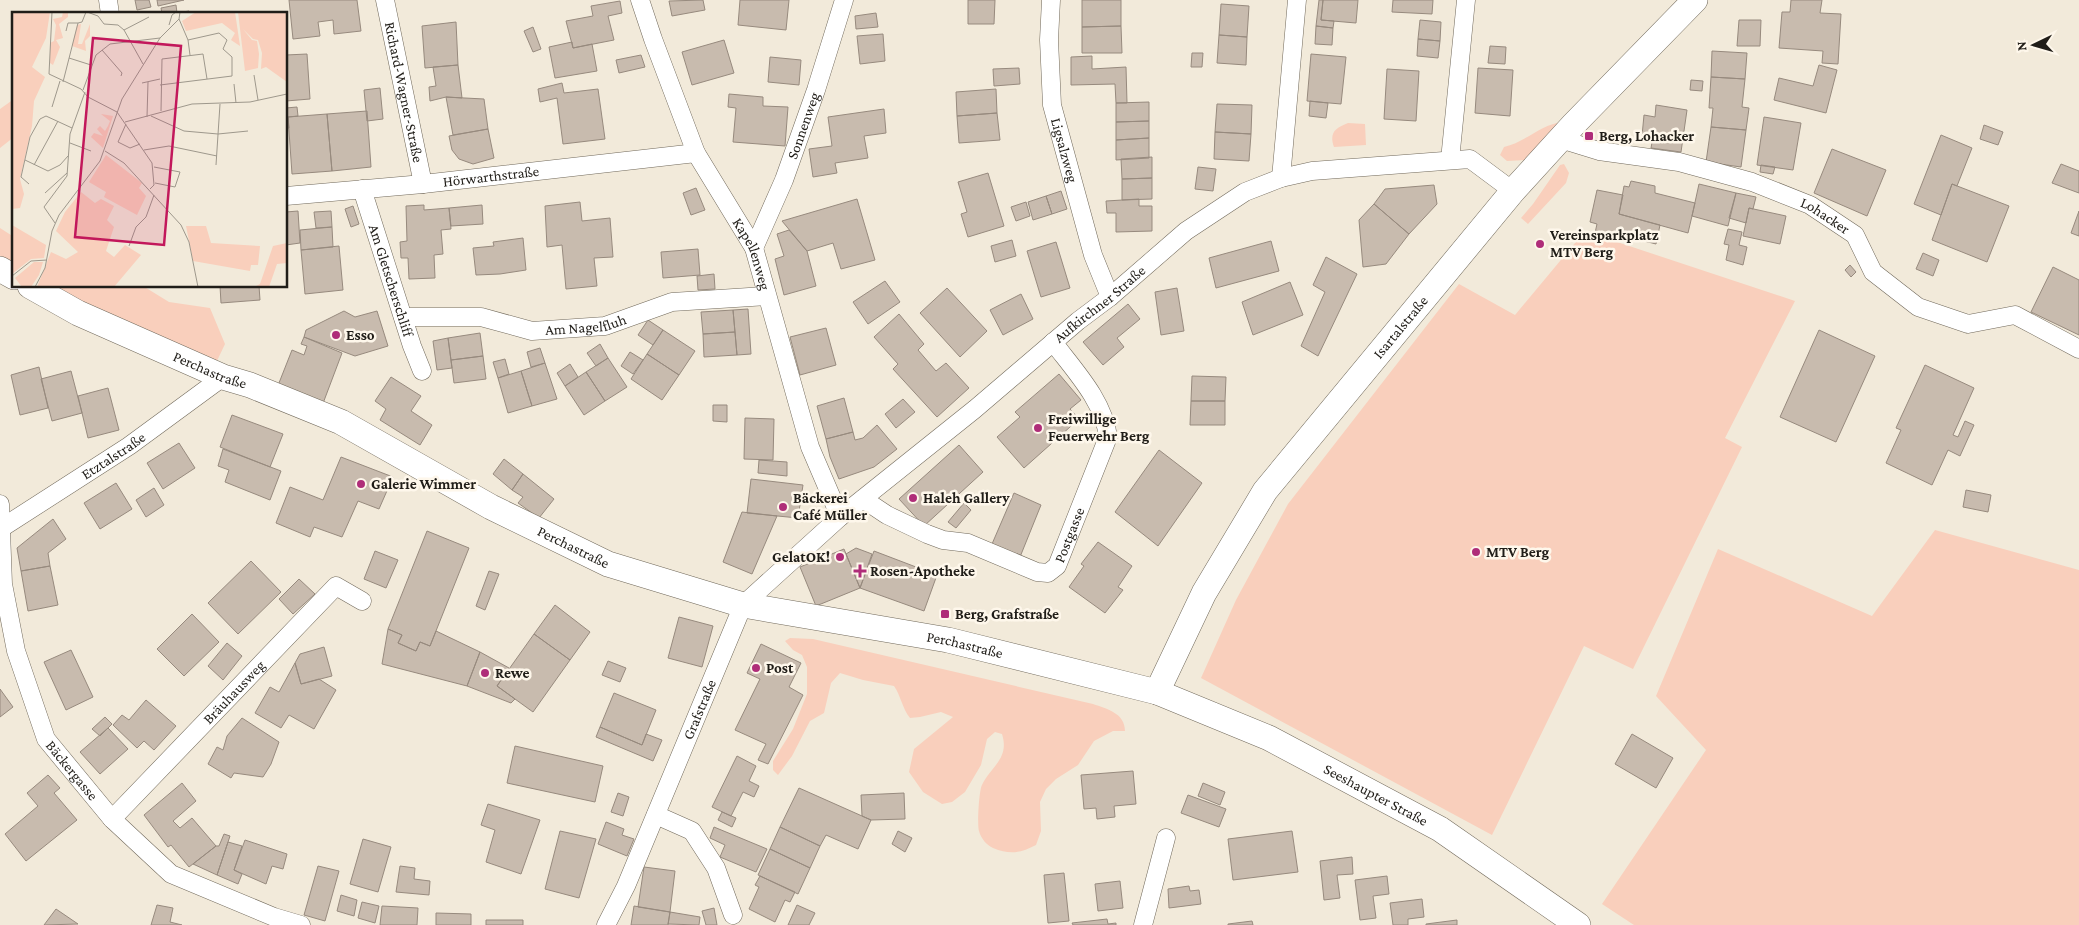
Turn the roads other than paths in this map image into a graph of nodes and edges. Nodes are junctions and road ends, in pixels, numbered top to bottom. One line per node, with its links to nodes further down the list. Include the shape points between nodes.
1 (385, 0): 12 (street, Richard-Wagner-Straße)
2 (640, 0): 9 (street, Kapellenweg)
3 (844, 0): 16 (street, Sonnenweg, via 784,180)
4 (1051, 0): 21 (street, Ligsalzweg, via 1048,40 1052,105 1093,255)
5 (1297, 0): 11 (street)
6 (1466, 0): 10 (street)
7 (1695, 0): 8 (main road, Isartalstraße)
8 (1560, 139): 14 (main road, Isartalstraße); 24 (street, Lohacker, via 1599,151 1679,162 1752,182 1810,205 1855,235 1873,272 1918,307 1968,324 2015,316)
9 (696, 153): 12 (street, Hörwarthstraße); 16 (street, Kapellenweg)
10 (1450, 160): 11 (street, Aufkirchner Straße, via 1312,171); 14 (street, Aufkirchner Straße, via 1470,159)
11 (1281, 178): 21 (street, Aufkirchner Straße, via 1245,192 1186,230)
12 (423, 184): 13 (street, Hörwarthstraße)
13 (362, 189): 15 (street, Hörwarthstraße); 22 (street, Am Gletscherschliff)
14 (1512, 191): 33 (main road, Isartalstraße, via 1265,491 1204,593)
15 (288, 196)
16 (754, 248): 20 (street, Kapellenweg)
17 (0, 269): 18 (main road)
18 (12, 276)
19 (34, 288): 26 (main road, Perchastraße, via 78,313)
20 (766, 296): 22 (street, Am Nagelfluh, via 672,302 605,326 541,331 481,317); 29 (street, Kapellenweg, via 810,447)
21 (1110, 297): 23 (street, Aufkirchner Straße)
22 (403, 317): 25 (street, Am Gletscherschliff)
23 (1053, 342): 27 (street, Aufkirchner Straße); 27 (street, Postgasse, via 1091,393 1107,426 1108,437 1057,566 1048,573 1037,572 968,544 943,540 909,526)
24 (2079, 349)
25 (422, 371)
26 (223, 377): 30 (street, Etztalstraße, via 129,446); 32 (main road, Perchastraße, via 341,422 491,507 608,564)
27 (863, 499): 29 (street, Aufkirchner Straße)
28 (0, 504): 30 (street, Bäckergasse)
29 (840, 517): 32 (street, Aufkirchner Straße)
30 (0, 529): 35 (street, Bäckergasse, via 3,584 16,652 46,739)
31 (362, 601): 35 (street, Bräuhausweg, via 336,586)
32 (743, 605): 33 (main road, Perchastraße, via 948,640); 34 (street, Grafstraße)
33 (1157, 692): 42 (main road, Seeshaupter Straße, via 1269,738 1440,829)
34 (656, 815): 37 (street, via 692,831 716,868); 40 (street, Grafstraße)
35 (112, 819): 38 (street, Bäckergasse, via 171,874)
36 (1166, 838): 41 (street)
37 (733, 915)
38 (273, 921): 39 (street, Bäckergasse)
39 (301, 925)
40 (606, 925)
41 (1143, 925)
42 (1578, 925)

